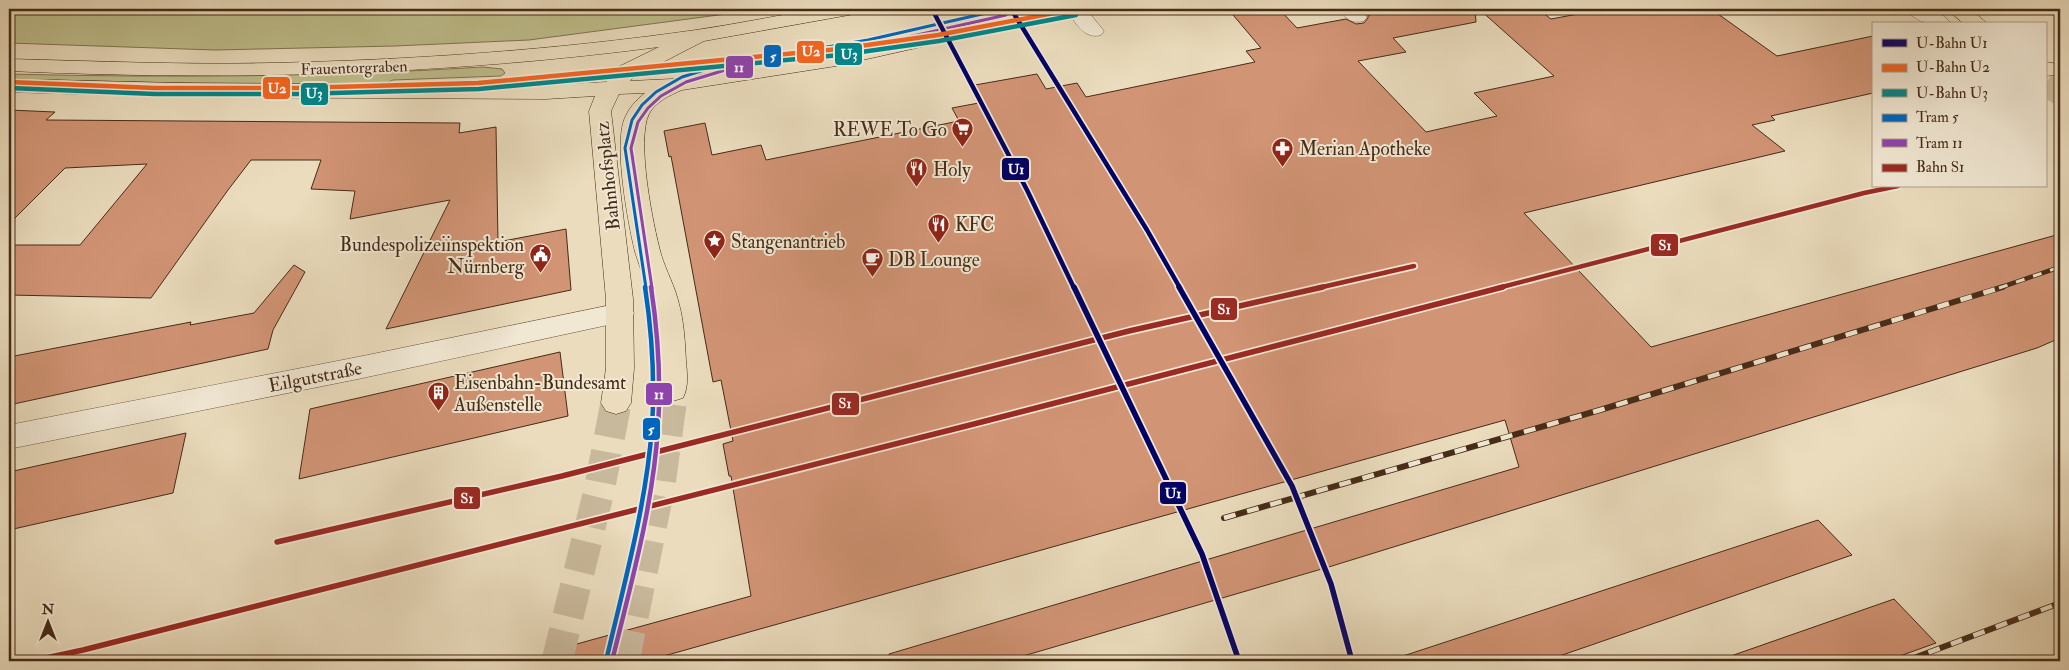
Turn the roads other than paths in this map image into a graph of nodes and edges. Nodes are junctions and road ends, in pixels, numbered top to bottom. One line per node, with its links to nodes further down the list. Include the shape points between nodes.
1 (849, 9): 9 (main road, Bahnhofsplatz)
2 (1063, 9): 12 (main road, Bahnhofsplatz, via 836,60)
3 (1076, 9): 8 (street)
4 (1916, 9): 6 (street)
5 (1957, 9): 7 (main road)
6 (1938, 22)
7 (1975, 22)
8 (1094, 31)
9 (698, 36): 10 (main road, Frauentorgraben); 14 (main road, Bahnhofsplatz, via 632,68)
10 (501, 59): 11 (main road, Frauentorgraben, via 226,70); 15 (main road, via 520,65 523,75 513,84)
11 (9, 65)
12 (676, 84): 14 (main road, Frauentorgraben); 17 (main road, Bahnhofsplatz, via 640,109 633,125 632,141 649,254 663,291 669,325)
13 (9, 86): 15 (main road, Frauentorgraben)
14 (610, 90): 15 (main road, Frauentorgraben); 16 (main road, Bahnhofsplatz, via 601,107 601,124)
15 (485, 92)
16 (621, 313): 18 (main road, Bahnhofsplatz, via 621,364); 19 (street, Eilgutstraße)
17 (673, 390)
18 (616, 404)
19 (9, 437)

